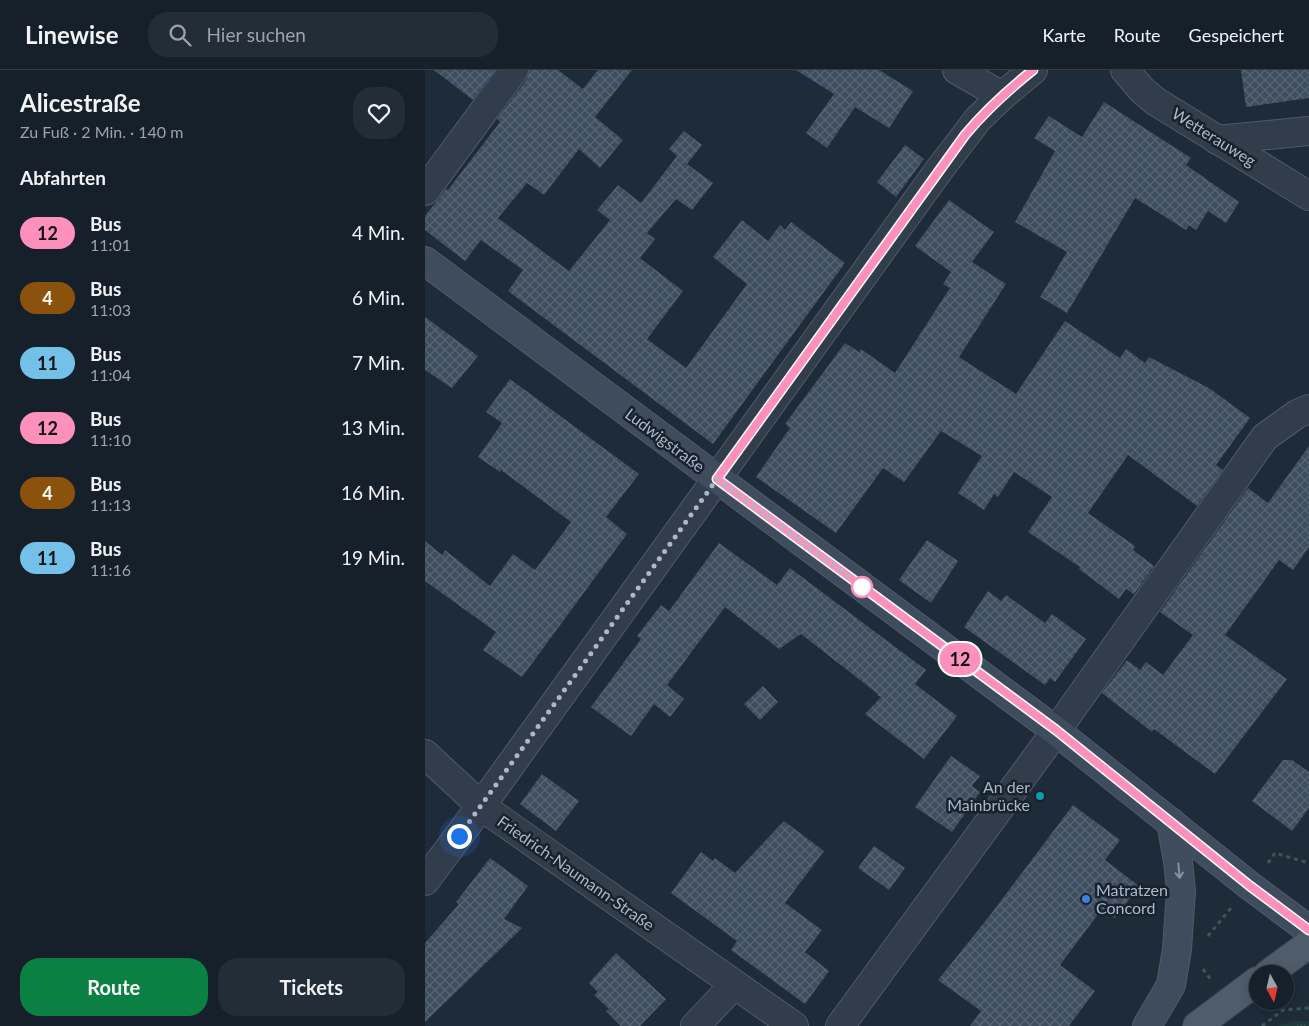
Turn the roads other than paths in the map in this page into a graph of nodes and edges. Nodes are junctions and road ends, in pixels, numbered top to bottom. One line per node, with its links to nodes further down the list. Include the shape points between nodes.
1 (514, 70): 8 (street)
2 (957, 70): 5 (street)
3 (1033, 70): 5 (street)
4 (1125, 70): 7 (street, Wetterauweg, via 1155,100)
5 (1001, 96): 12 (street, via 978,119 939,170)
6 (1309, 130): 7 (street)
7 (1217, 140): 9 (street, Wetterauweg)
8 (425, 191)
9 (1309, 196)
10 (425, 261): 12 (main road, Ludwigstraße)
11 (1309, 409): 13 (street, via 1265,437)
12 (717, 479): 13 (main road, Ludwigstraße); 15 (street)
13 (1056, 730): 16 (main road, Ludwigstraße); 25 (street)
14 (425, 754): 15 (street, Friedrich-Naumann-Straße)
15 (481, 806): 17 (street); 21 (street, Friedrich-Naumann-Straße)
16 (1171, 822): 18 (main road, Ludwigstraße); 26 (main road, one-way to 26, via 1181,891 1177,949 1171,985)
17 (425, 881)
18 (1309, 930)
19 (1309, 944): 20 (main road)
20 (1280, 965)
21 (734, 985): 23 (street); 24 (street)
22 (1249, 987): 27 (main road)
23 (695, 1026)
24 (794, 1026)
25 (840, 1026)
26 (1147, 1026)
27 (1197, 1026)

